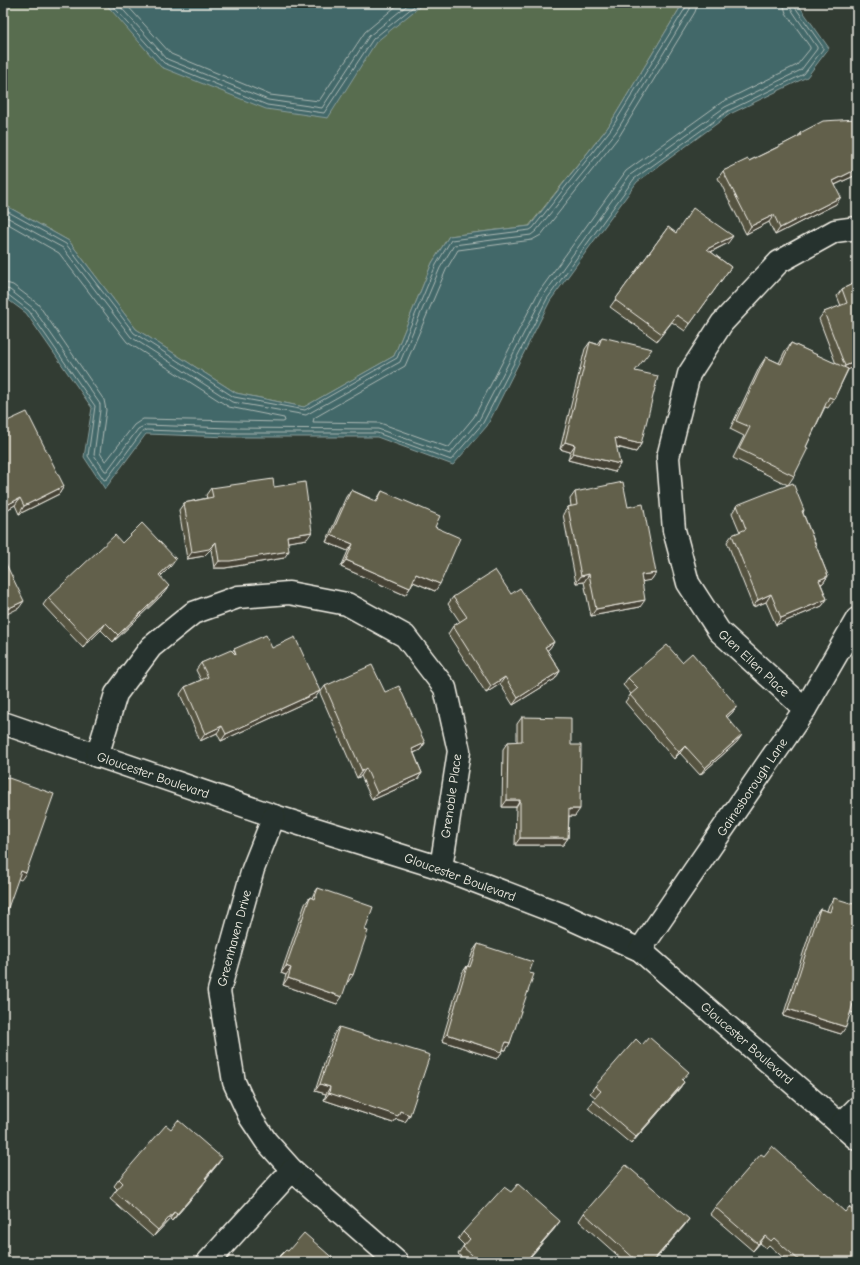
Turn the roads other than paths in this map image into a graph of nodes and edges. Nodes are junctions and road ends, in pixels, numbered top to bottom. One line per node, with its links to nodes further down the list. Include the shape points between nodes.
1 (857, 228): 3 (street, Glen Ellen Place, via 835,231 779,262 722,323 689,374 668,457 674,530 688,583 719,631)
2 (857, 619): 3 (street, Gainesborough Lane)
3 (805, 709): 8 (street, Gainesborough Lane)
4 (3, 723): 5 (street, Gloucester Boulevard)
5 (97, 756): 6 (street, Gloucester Boulevard); 7 (street, Grenoble Place, via 116,694 151,647 194,613 238,597 289,593 347,604 405,636 445,688 459,751)
6 (274, 816): 7 (street, Gloucester Boulevard); 12 (street, Greenhaven Drive, via 252,869 220,991 234,1082 250,1117 266,1141)
7 (441, 868): 8 (street, Gloucester Boulevard, via 563,915)
8 (640, 950): 10 (street, Gloucester Boulevard)
9 (857, 1108): 10 (street)
10 (841, 1124): 11 (street, Gloucester Boulevard)
11 (857, 1139)
12 (292, 1170): 13 (street); 14 (street, Greenhaven Drive)
13 (208, 1262)
14 (397, 1262)

